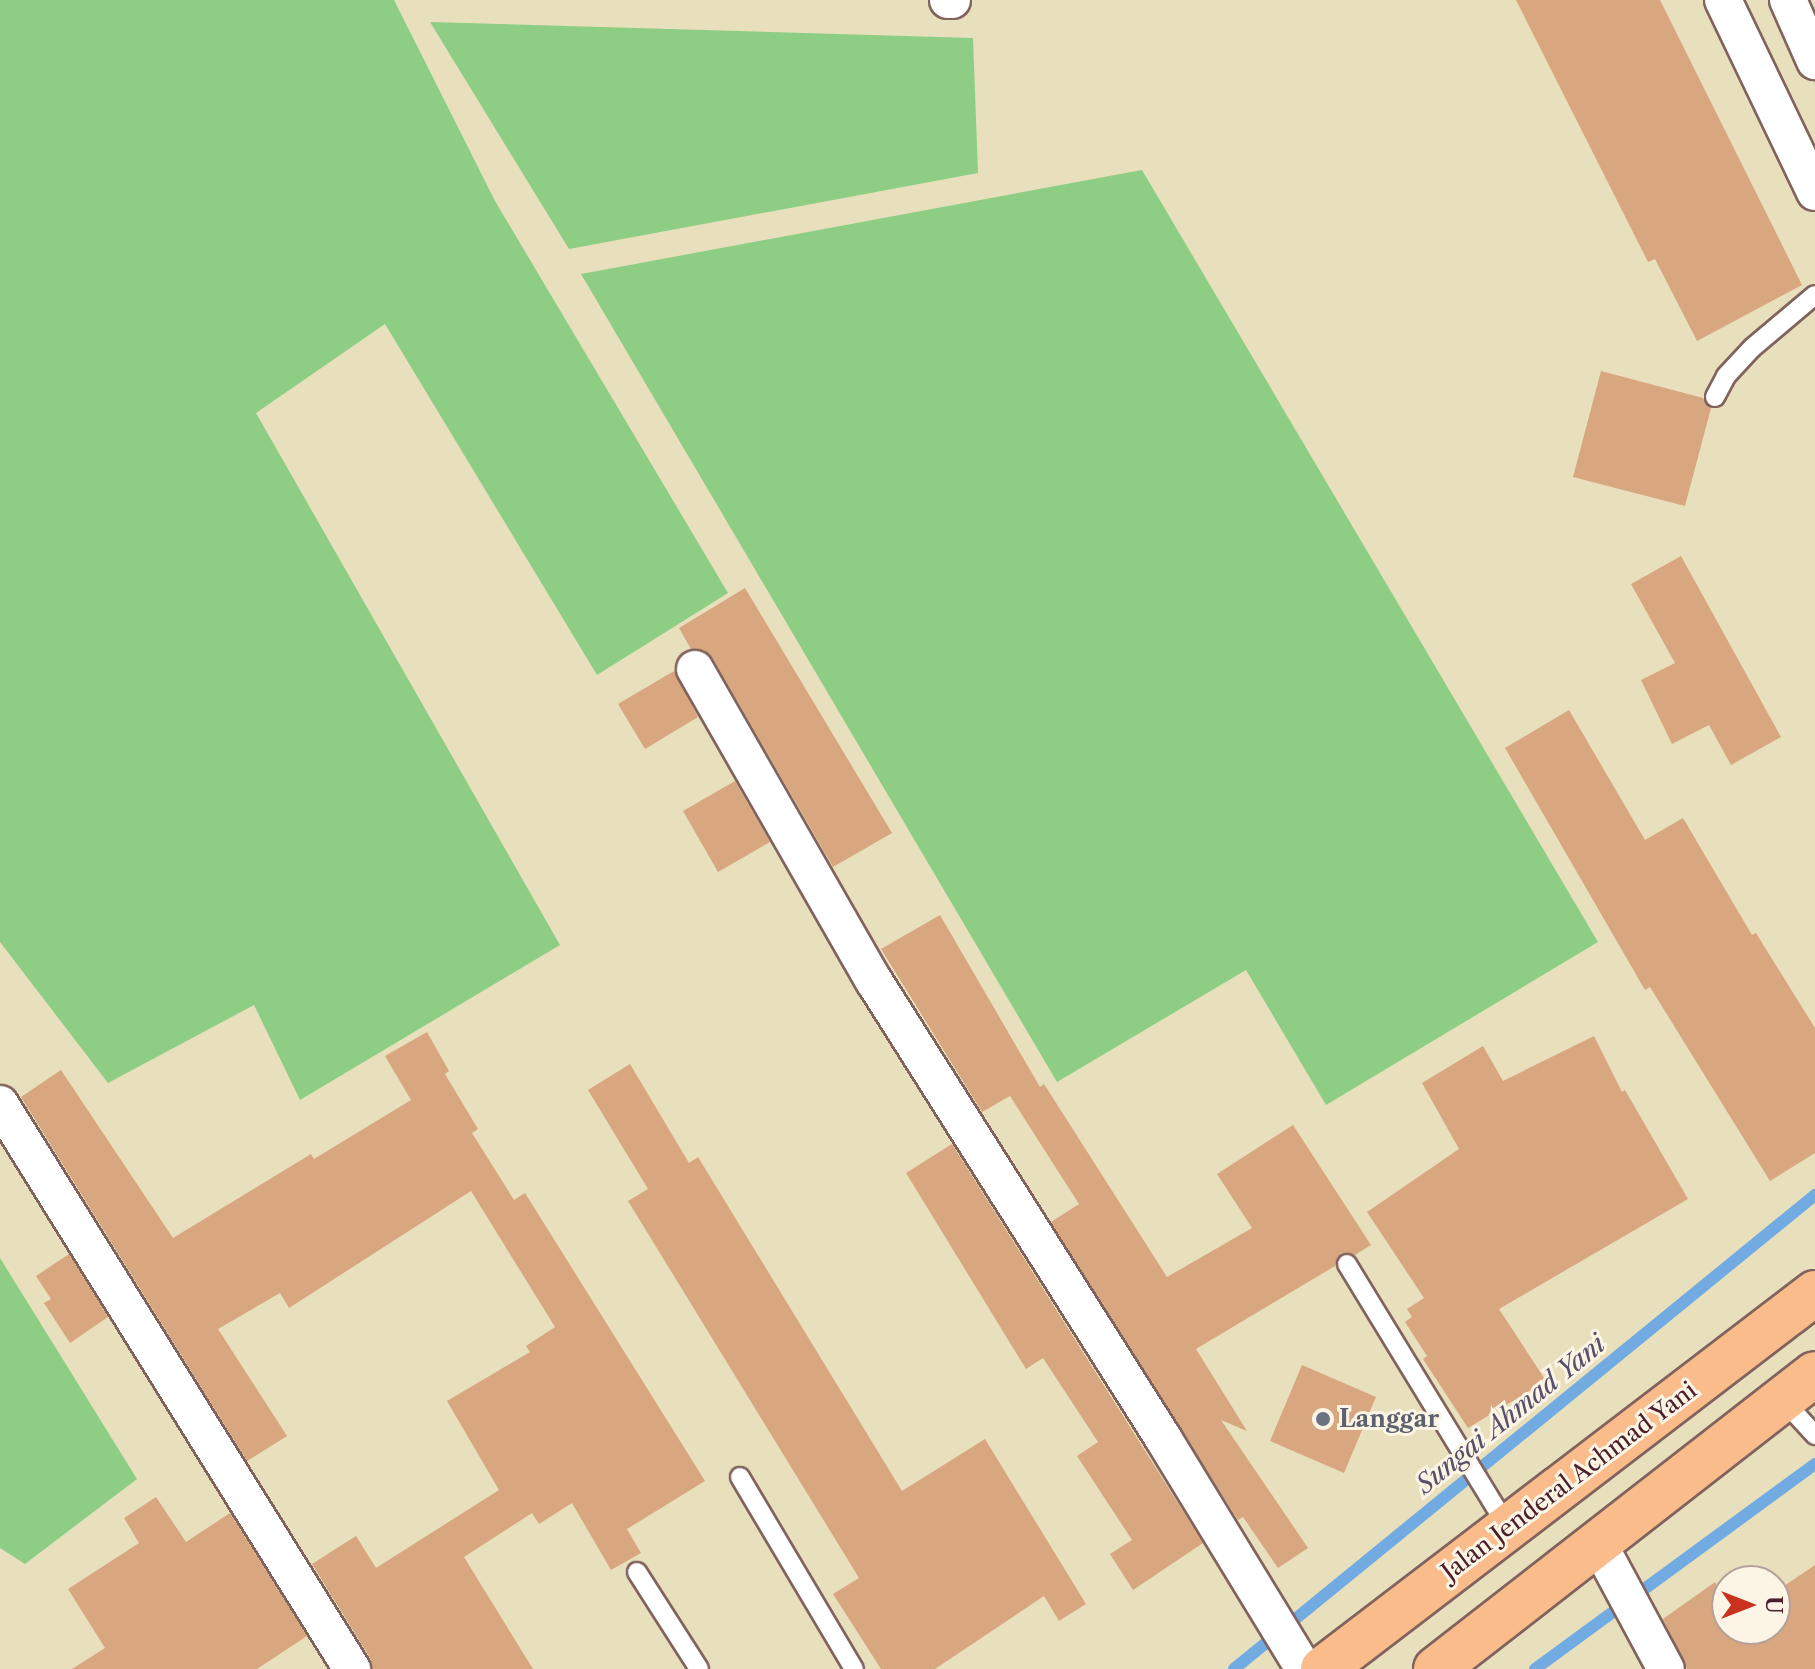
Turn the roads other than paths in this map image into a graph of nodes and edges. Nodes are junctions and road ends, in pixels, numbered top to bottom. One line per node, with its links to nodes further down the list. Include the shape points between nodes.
1 (1723, 0): 4 (street)
2 (1788, 0): 3 (street)
3 (1815, 61)
4 (1815, 192)
5 (1815, 295): 6 (lane, via 1752,348)
6 (1715, 397)
7 (695, 669): 20 (street, via 874,981)
8 (0, 1104): 17 (street)
9 (1347, 1264): 14 (lane)
10 (1815, 1293): 14 (highway, Jalan Jenderal Achmad Yani)
11 (1798, 1387): 12 (lane); 15 (highway)
12 (1815, 1435)
13 (740, 1477): 19 (lane)
14 (1508, 1528): 21 (highway, Jalan Jenderal Achmad Yani)
15 (1597, 1541): 22 (highway); 23 (street)
16 (637, 1572): 18 (lane)
17 (352, 1669)
18 (699, 1669)
19 (854, 1669)
20 (1304, 1669)
21 (1323, 1669)
22 (1436, 1669)
23 (1666, 1669)

